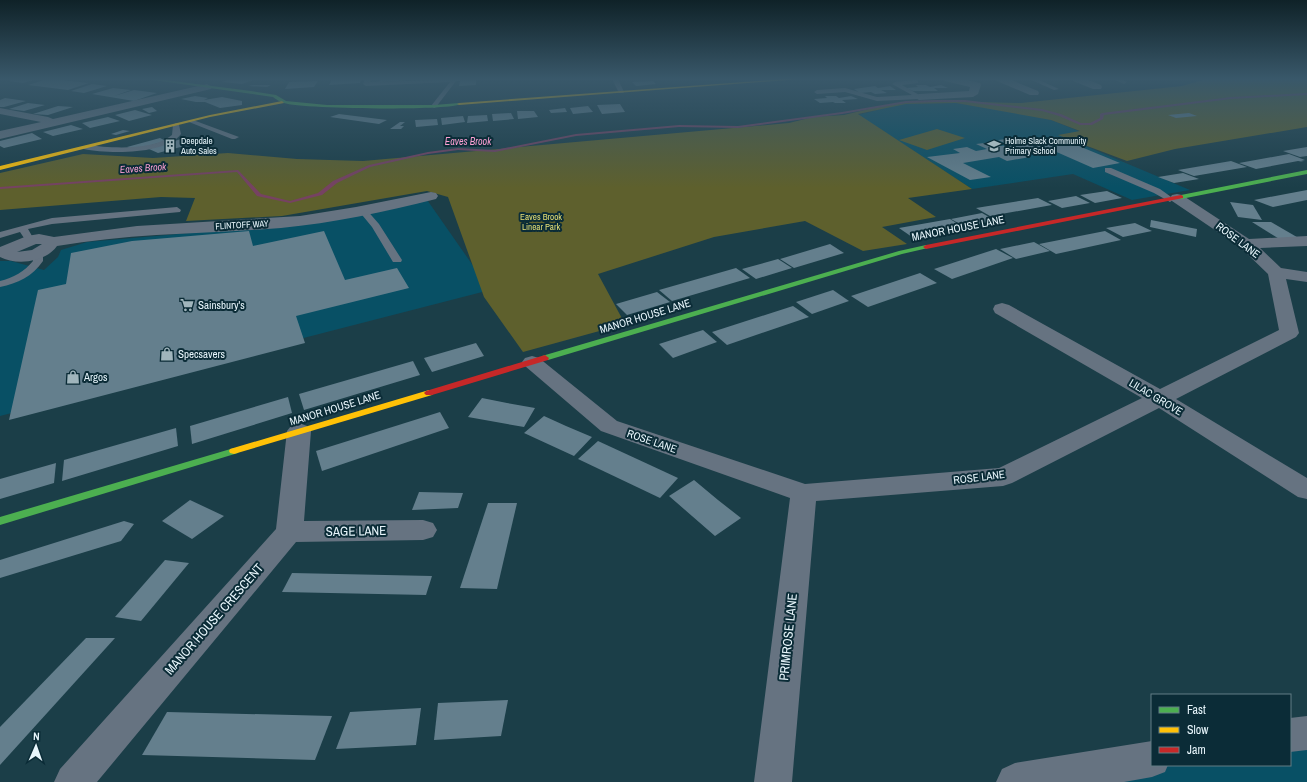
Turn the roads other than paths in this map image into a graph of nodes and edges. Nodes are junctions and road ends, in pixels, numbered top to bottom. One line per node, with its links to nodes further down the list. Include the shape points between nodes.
1 (23, 115): 5 (street)
2 (82, 115): 5 (street)
3 (218, 115): 4 (main road)
4 (191, 121): 6 (main road); 8 (lane)
5 (57, 122): 7 (street)
6 (176, 125): 9 (main road); 9 (lane, via 177,134 168,141 134,150)
7 (0, 135)
8 (235, 137)
9 (87, 147): 10 (main road)
10 (0, 168)
11 (1108, 170): 14 (lane)
12 (1307, 172): 14 (main road, MANOR HOUSE LANE)
13 (431, 196): 16 (street, FLINTOFF WAY)
14 (1174, 199): 20 (street, ROSE LANE); 27 (main road, MANOR HOUSE LANE, via 902,252)
15 (177, 210): 18 (lane, via 52,221)
16 (362, 210): 18 (street, FLINTOFF WAY, via 283,223 125,232 52,242); 22 (lane, via 376,226)
17 (0, 235): 18 (lane)
18 (30, 241): 21 (street, FLINTOFF WAY); 25 (lane, via 38,261 27,274)
19 (1307, 241): 20 (street)
20 (1246, 244): 23 (street, ROSE LANE)
21 (4, 251)
22 (396, 260)
23 (1276, 272): 24 (street); 28 (street, ROSE LANE, via 1289,333)
24 (1307, 277)
25 (0, 284)
26 (1002, 309): 28 (street, LILAC GROVE)
27 (532, 362): 29 (main road, MANOR HOUSE LANE); 31 (street, ROSE LANE, via 609,426)
28 (1159, 398): 30 (street, LILAC GROVE); 31 (street, ROSE LANE, via 1003,476)
29 (299, 432): 32 (main road, MANOR HOUSE LANE); 34 (street)
30 (1307, 490)
31 (804, 493): 39 (street, PRIMROSE LANE)
32 (0, 521)
33 (422, 530): 34 (street, SAGE LANE)
34 (289, 532): 38 (street, MANOR HOUSE CRESCENT)
35 (1307, 733): 36 (street)
36 (1291, 735)
37 (1151, 759): 40 (street)
38 (73, 782)
39 (773, 782)
40 (1015, 782)

